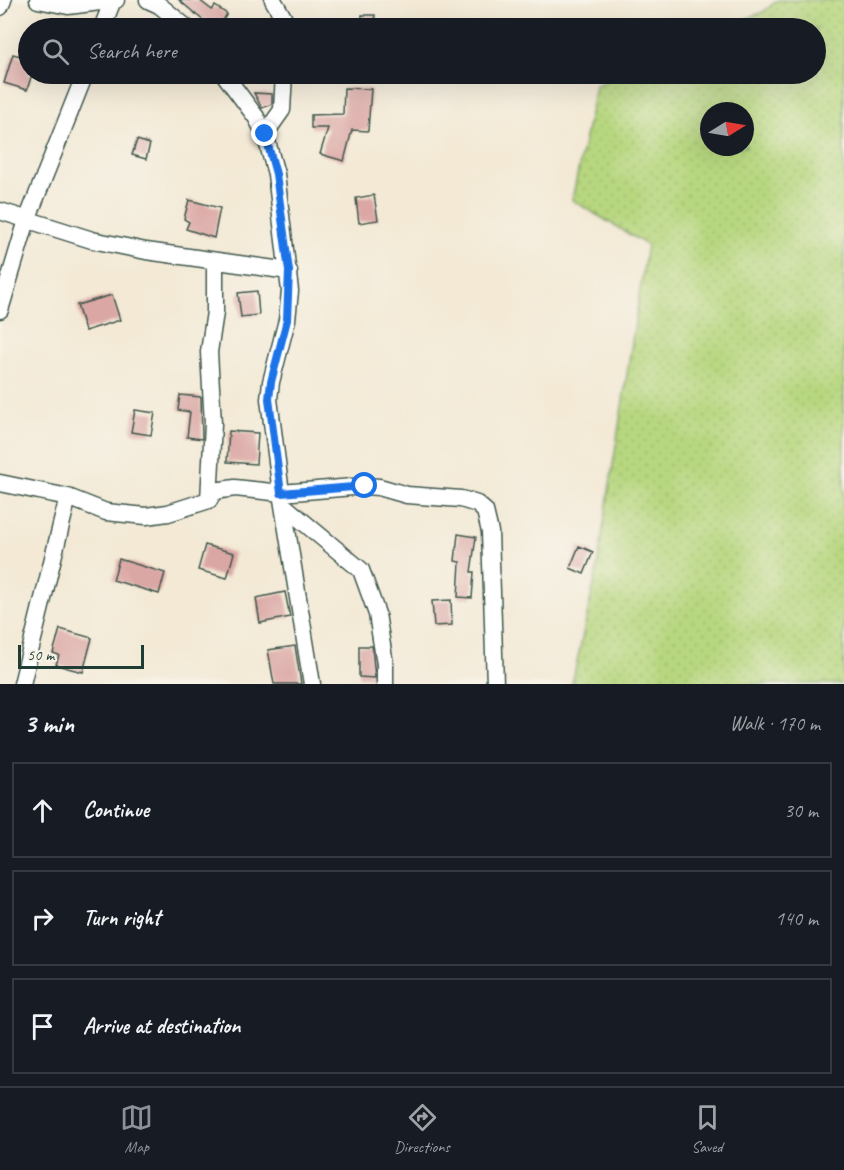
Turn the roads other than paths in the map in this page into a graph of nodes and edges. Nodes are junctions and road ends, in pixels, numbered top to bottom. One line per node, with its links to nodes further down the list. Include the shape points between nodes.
1 (3, 0): 6 (street)
2 (39, 0): 3 (street, via 68,6)
3 (114, 0): 7 (street)
4 (148, 0): 8 (street)
5 (273, 0): 9 (street)
6 (0, 7)
7 (106, 18)
8 (175, 18)
9 (283, 18)
10 (81, 84): 15 (street)
11 (231, 84): 13 (street)
12 (283, 84): 13 (street, via 282,110)
13 (265, 134): 17 (street, via 276,174)
14 (0, 211): 15 (street)
15 (27, 220): 16 (street, via 146,252); 18 (street)
16 (215, 262): 17 (street); 22 (street, via 215,312 209,352 213,424)
17 (289, 271): 21 (street, via 287,320 269,399)
18 (0, 310)
19 (0, 483): 20 (street)
20 (68, 497): 22 (street, via 106,512 146,516); 23 (street)
21 (282, 499): 22 (street, via 235,488 214,491); 24 (street); 25 (street, via 362,570 377,614); 26 (street, via 354,486 477,504 485,511 490,532)
22 (210, 500)
23 (24, 684)
24 (312, 684)
25 (384, 684)
26 (495, 684)

